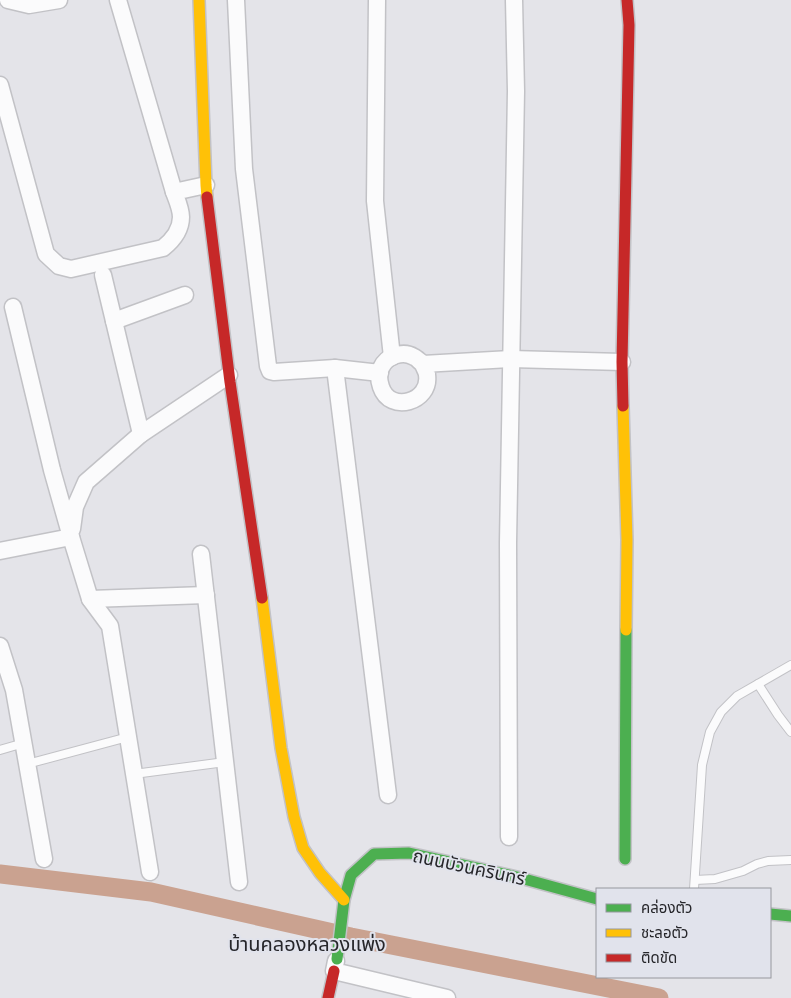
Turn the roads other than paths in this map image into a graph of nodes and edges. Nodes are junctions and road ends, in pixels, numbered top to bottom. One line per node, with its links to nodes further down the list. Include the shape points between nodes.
1 (8, 0): 2 (street, via 30,5)
2 (59, 0)
3 (118, 0): 11 (street)
4 (199, 0): 10 (street)
5 (236, 0): 20 (street, via 244,169 268,366 274,372)
6 (377, 0): 16 (street, via 375,201)
7 (514, 0): 17 (street, via 516,91)
8 (628, 0): 18 (street)
9 (0, 85): 11 (street, via 46,254 59,266 72,269 163,248 179,230 181,216)
10 (206, 185): 11 (street); 22 (street)
11 (174, 192)
12 (103, 275): 15 (street)
13 (185, 295): 15 (street)
14 (14, 307): 24 (street)
15 (114, 321): 23 (street)
16 (392, 357): 19 (street, via 401,354 413,356); 21 (street, via 380,368)
17 (511, 359): 18 (street); 19 (street); 40 (street)
18 (622, 362): 42 (street, via 627,540)
19 (423, 364): 21 (street, via 428,376 425,389 417,399 405,403 392,401 383,392 378,380)
20 (335, 368): 21 (street); 39 (street)
21 (380, 373)
22 (229, 375): 23 (street); 49 (street, via 294,817 303,848)
23 (141, 434): 24 (street, via 86,482 74,507)
24 (71, 537): 25 (street); 28 (street)
25 (0, 551)
26 (201, 554): 27 (street)
27 (206, 595): 28 (street); 36 (street)
28 (90, 598): 33 (street, via 110,626)
29 (0, 646): 34 (street, via 14,690)
30 (791, 665): 31 (lane)
31 (758, 684): 32 (lane); 45 (lane, via 737,696 721,712 710,732 702,765)
32 (791, 732)
33 (128, 737): 37 (lane); 38 (street)
34 (24, 743): 35 (lane); 37 (street)
35 (0, 750)
36 (225, 762): 38 (lane); 46 (street)
37 (27, 764): 41 (street)
38 (134, 774): 44 (street)
39 (388, 795)
40 (509, 837)
41 (44, 858)
42 (625, 859)
43 (791, 860): 45 (lane, via 768,861 716,880)
44 (150, 872)
45 (695, 880): 47 (lane)
46 (239, 882)
47 (694, 888)
48 (596, 899): 49 (street, ถนนบัวนครินทร์, via 409,853 374,854 351,875)
49 (344, 900): 52 (street, ถนนบัวนครินทร์)
50 (771, 914): 51 (street)
51 (791, 916)
52 (335, 965): 53 (street, ถนนบัวนครินทร์); 54 (street)
53 (328, 998)
54 (447, 998)

